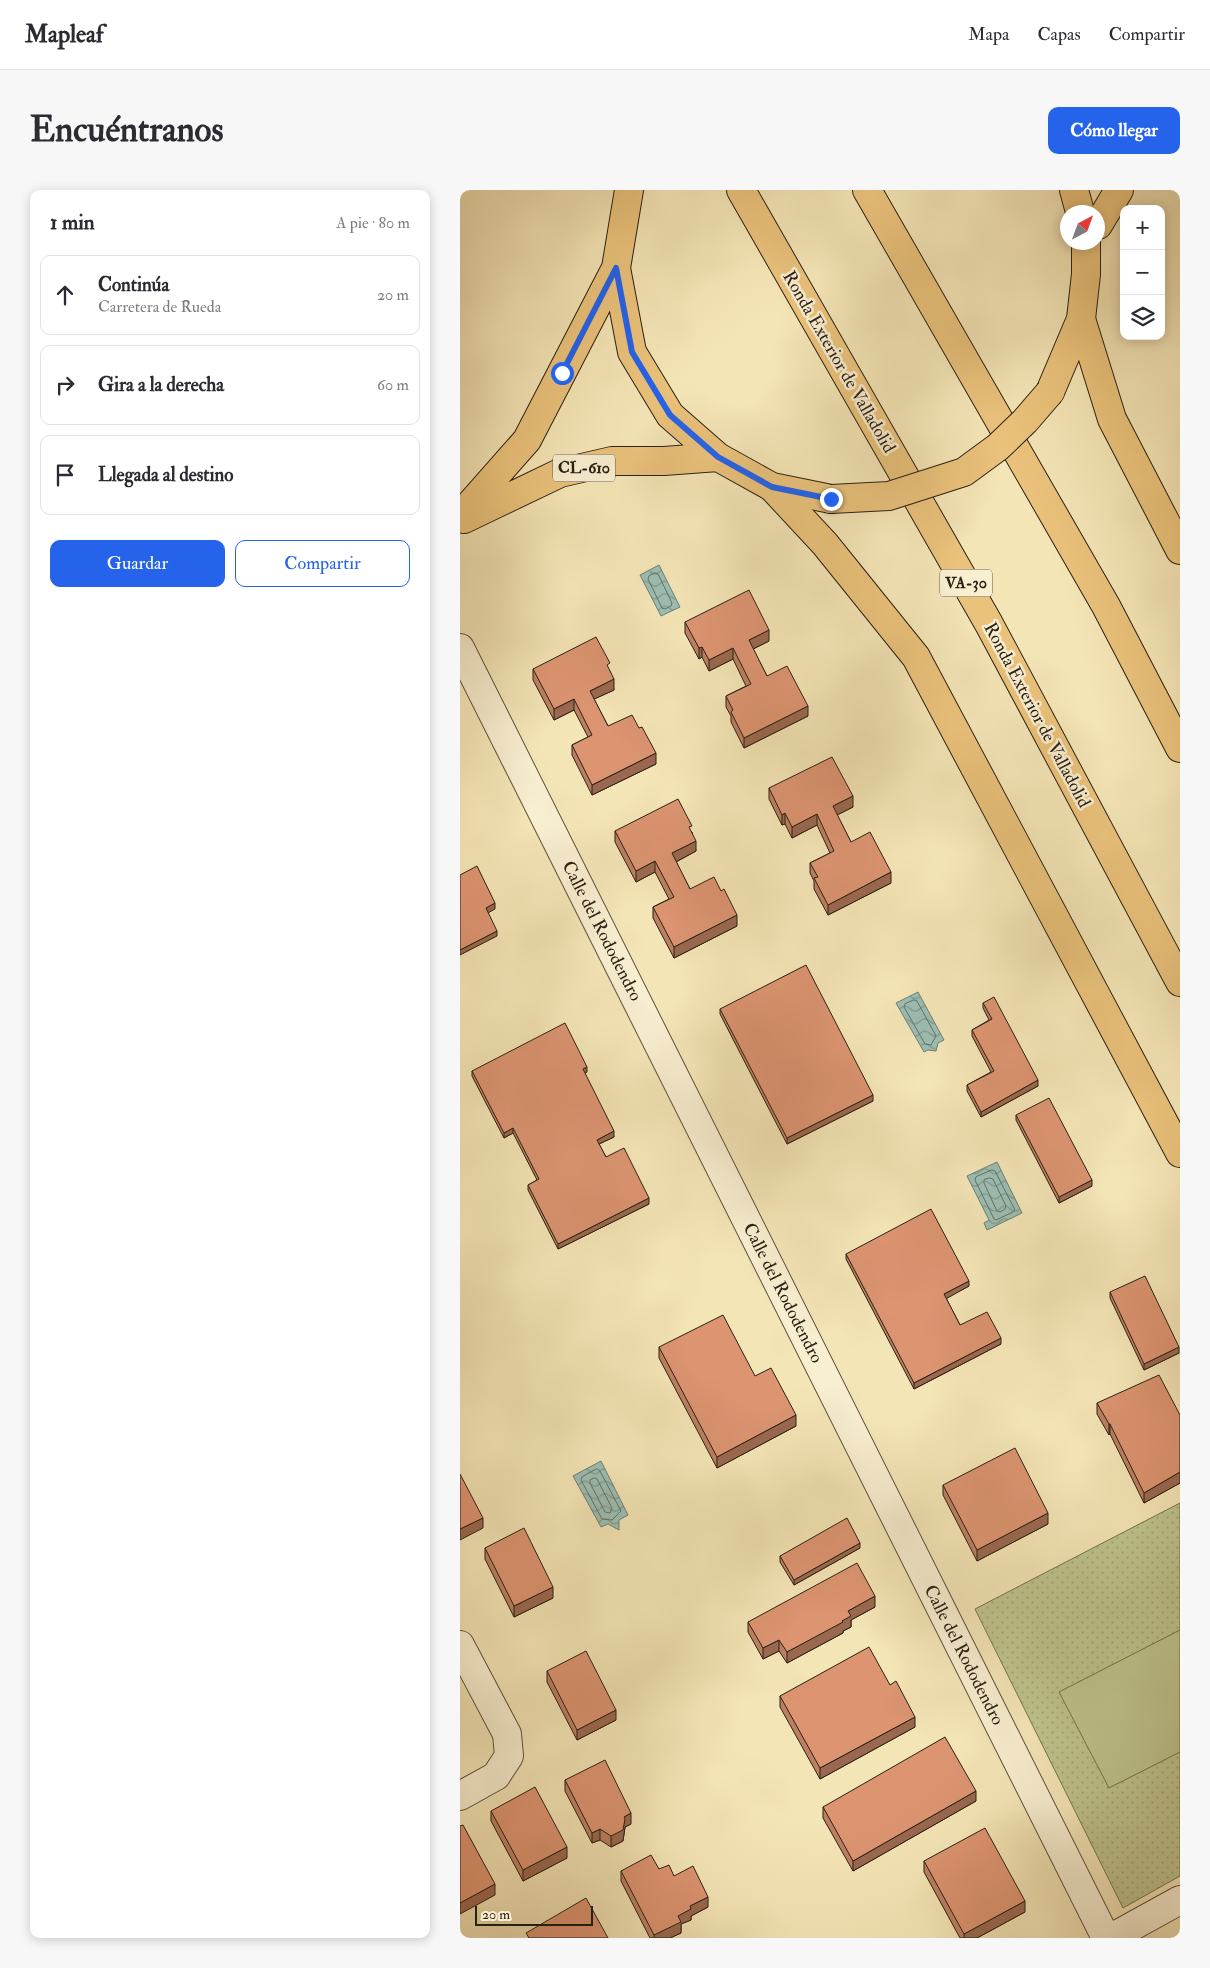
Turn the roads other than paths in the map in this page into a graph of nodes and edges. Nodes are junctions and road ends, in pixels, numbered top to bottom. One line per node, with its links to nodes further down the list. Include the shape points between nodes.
1 (629, 190): 9 (main road)
2 (741, 190): 18 (main road, Ronda Exterior de Valladolid / VA-30, via 989,624)
3 (867, 190): 17 (main road, via 1106,606)
4 (1074, 190): 6 (main road)
5 (1119, 190): 7 (main road)
6 (1078, 205)
7 (1105, 213)
8 (1087, 250): 10 (main road)
9 (616, 268): 11 (main road, via 632,352 670,415); 13 (main road, via 527,440)
10 (1081, 319): 12 (main road, bridge, via 1050,392 1025,421 964,472 890,496 831,499); 15 (main road, via 1112,419)
11 (718, 457): 12 (main road); 14 (main road, CL-610, via 612,461 560,473)
12 (772, 487): 19 (main road, via 825,544 916,657)
13 (460, 516)
14 (460, 521)
15 (1180, 550)
16 (460, 648): 23 (street, Calle del Rododendro)
17 (1180, 748)
18 (1180, 982)
19 (1180, 1153)
20 (460, 1645): 21 (street, via 507,1734 509,1756 496,1776)
21 (460, 1796)
22 (1180, 1900): 24 (street)
23 (1106, 1938)
24 (1111, 1938)

